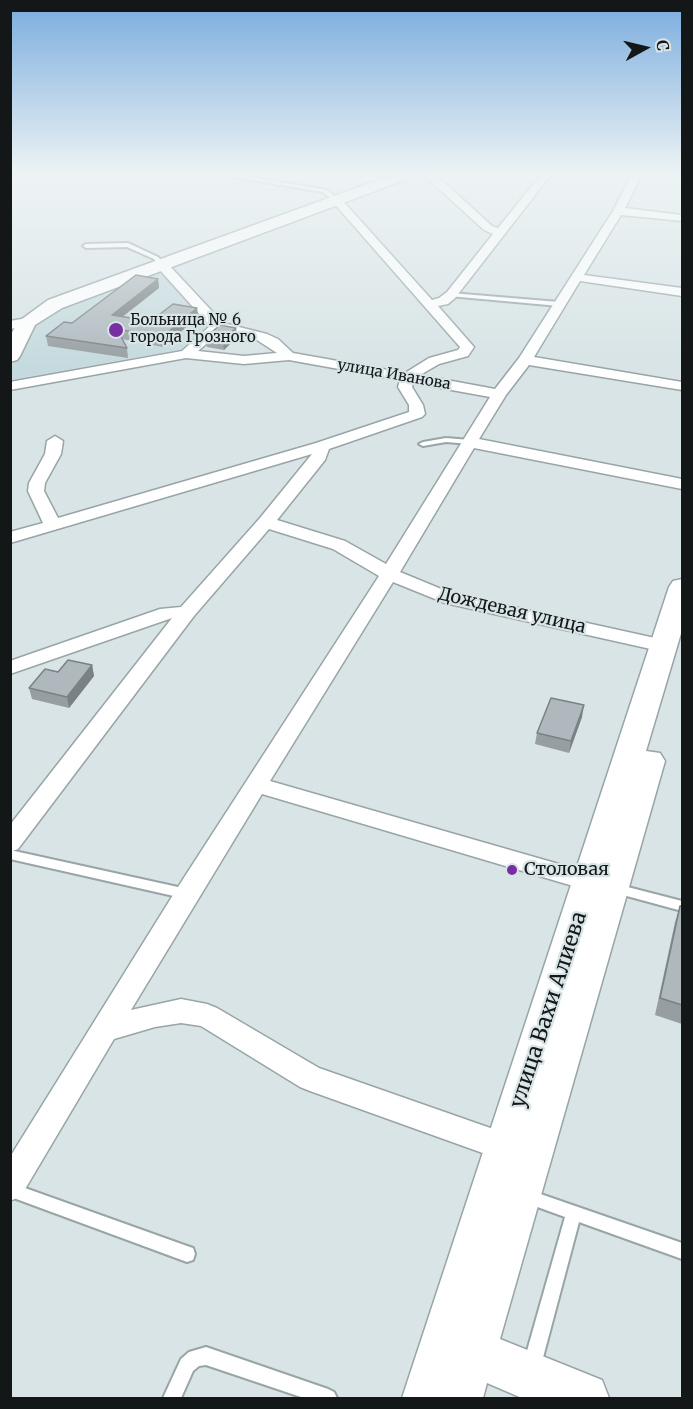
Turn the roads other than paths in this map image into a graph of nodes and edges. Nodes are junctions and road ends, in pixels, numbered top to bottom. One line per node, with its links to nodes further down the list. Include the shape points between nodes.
1 (237, 238): 6 (main road)
2 (370, 238): 10 (street)
3 (495, 238): 9 (street)
4 (601, 238): 7 (street)
5 (86, 246): 6 (lane, via 128,245)
6 (162, 265): 12 (main road, via 55,304); 13 (street)
7 (575, 277): 8 (street); 11 (street)
8 (682, 292)
9 (451, 295): 10 (street); 11 (lane)
10 (430, 304): 18 (street, via 467,350 434,361)
11 (559, 304): 17 (street)
12 (19, 323): 15 (main road)
13 (218, 326): 14 (street); 16 (street, улица Иванова, via 262,337)
14 (186, 354): 16 (street, улица Иванова, via 244,360); 19 (street)
15 (10, 356)
16 (289, 356): 18 (street, улица Иванова)
17 (525, 360): 20 (street); 21 (street)
18 (408, 377): 21 (street, улица Иванова); 25 (street, via 405,387 417,414)
19 (10, 386)
20 (682, 386)
21 (499, 394): 23 (street)
22 (55, 441): 28 (street, via 36,491)
23 (470, 442): 24 (lane, via 446,440); 26 (street); 30 (street)
24 (423, 444)
25 (322, 446): 27 (street, via 319,457); 28 (street)
26 (682, 484)
27 (266, 522): 30 (street, Дождевая улица, via 339,545); 32 (street)
28 (53, 525): 29 (street)
29 (10, 538)
30 (389, 574): 33 (street, Дождевая улица, via 445,597); 35 (street)
31 (682, 587): 33 (main road, улица Вахи Алиева)
32 (187, 612): 34 (street, via 167,613); 36 (street)
33 (673, 647): 38 (main road, улица Вахи Алиева)
34 (10, 668)
35 (257, 785): 38 (street); 39 (street)
36 (10, 843)
37 (10, 854): 39 (lane)
38 (601, 885): 40 (lane); 42 (main road, улица Вахи Алиева); 45 (main road, улица Вахи Алиева)
39 (186, 894): 41 (street)
40 (682, 906)
41 (104, 1030): 42 (street, via 181,1011 207,1016 310,1078); 43 (street)
42 (506, 1148): 49 (main road, улица Вахи Алиева)
43 (10, 1186)
44 (10, 1190): 48 (lane)
45 (520, 1194): 46 (lane); 49 (main road, улица Вахи Алиева)
46 (574, 1212): 47 (lane); 50 (lane)
47 (682, 1251)
48 (187, 1254)
49 (459, 1345): 50 (main road); 53 (main road, улица Вахи Алиева); 54 (main road, улица Вахи Алиева)
50 (529, 1377): 55 (main road)
51 (172, 1398): 52 (lane, via 187,1365 206,1356)
52 (328, 1398)
53 (427, 1398)
54 (458, 1398)
55 (584, 1398)

